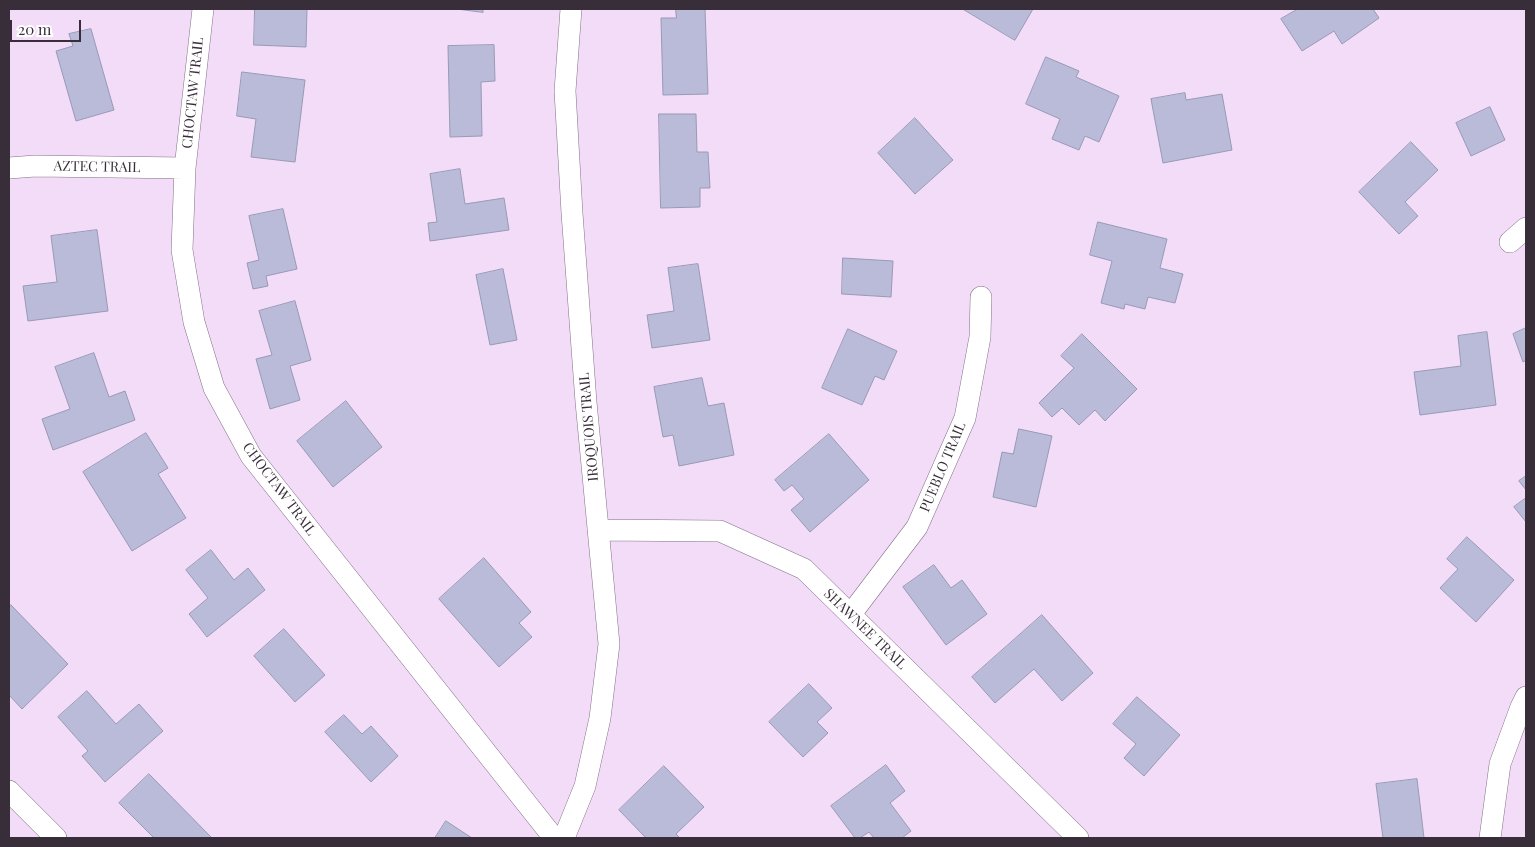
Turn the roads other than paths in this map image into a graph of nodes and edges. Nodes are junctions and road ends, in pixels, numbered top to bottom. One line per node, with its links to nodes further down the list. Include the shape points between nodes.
1 (203, 9): 4 (street, CHOCTAW TRAIL)
2 (571, 9): 8 (street, IROQUOIS TRAIL, via 565,101 586,402)
3 (9, 168): 4 (street, AZTEC TRAIL)
4 (185, 168): 13 (street, CHOCTAW TRAIL, via 182,250 194,322 214,388 251,456)
5 (1526, 228): 6 (street)
6 (1510, 242)
7 (981, 297): 9 (street, PUEBLO TRAIL, via 980,337 965,418 917,527)
8 (599, 530): 9 (street, SHAWNEE TRAIL, via 720,530 804,569); 14 (street, IROQUOIS TRAIL, via 610,644 600,718 585,786)
9 (851, 614): 15 (street, SHAWNEE TRAIL)
10 (1526, 697): 16 (street, via 1500,764)
11 (9, 792): 12 (street)
12 (56, 838)
13 (554, 838)
14 (564, 838)
15 (1078, 838)
16 (1490, 838)

